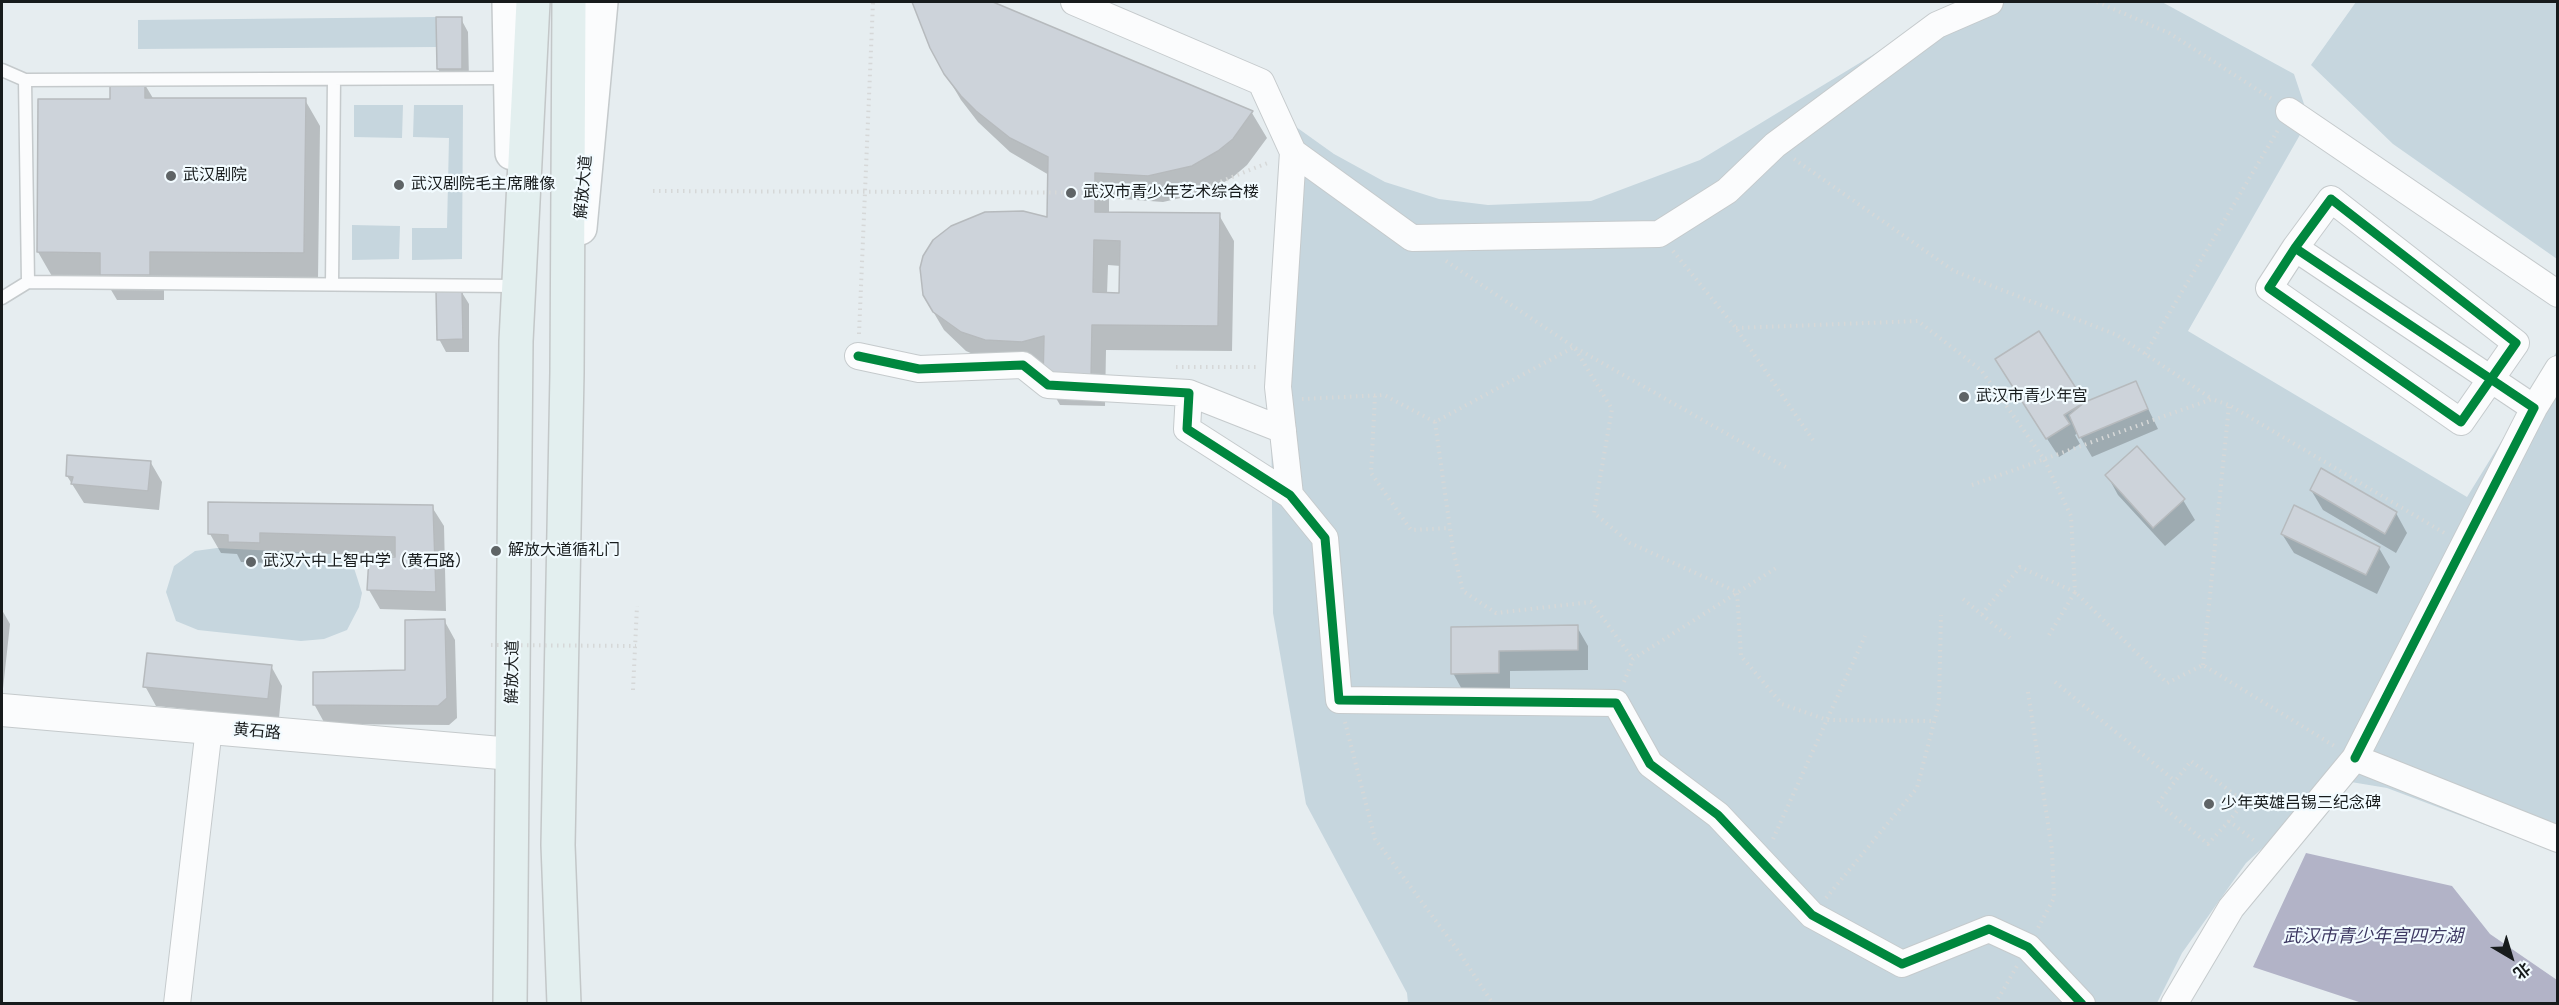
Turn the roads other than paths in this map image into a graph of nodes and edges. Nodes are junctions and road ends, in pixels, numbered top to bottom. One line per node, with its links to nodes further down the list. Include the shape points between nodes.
1 (509, 2): 8 (main road, 解放大道)
2 (533, 2): 19 (main road, 解放大道)
3 (568, 2): 22 (main road, 解放大道)
4 (601, 2): 22 (main road, 解放大道)
5 (1074, 2): 12 (street, via 1261,82)
6 (1990, 2): 12 (street, via 1937,25 1774,145 1727,191 1659,234 1412,238)
7 (2, 70): 10 (lane)
8 (511, 78): 9 (lane); 16 (main road, 解放大道)
9 (334, 79): 10 (lane); 15 (lane)
10 (25, 80): 14 (lane)
11 (2289, 111): 17 (street)
12 (1293, 153): 26 (street, via 1278,387)
13 (2295, 248): 23 (street); 23 (street, via 2269,288 2461,422); 23 (street, via 2331,199 2516,343)
14 (28, 282): 15 (lane); 18 (lane)
15 (332, 284): 16 (lane)
16 (515, 286): 19 (main road, 解放大道)
17 (2558, 294)
18 (2, 298)
19 (516, 341): 30 (main road, 解放大道)
20 (858, 356): 24 (street, via 919,369 1023,365 1048,386)
21 (2558, 369): 25 (street)
22 (567, 373): 35 (main road, 解放大道, via 558,845)
23 (2490, 378): 25 (street)
24 (1189, 393): 26 (street); 27 (street, via 1187,429)
25 (2534, 408): 31 (street)
26 (1283, 430): 27 (street)
27 (1290, 495): 36 (street, via 1325,538 1339,700 1616,703 1650,764 1718,815 1812,915 1902,964 1989,929 2028,947)
28 (2, 710): 29 (street, 黄石路)
29 (209, 728): 30 (street, 黄石路); 33 (street)
30 (512, 753): 34 (main road, 解放大道)
31 (2355, 758): 32 (street); 37 (street, via 2231,908)
32 (2558, 839)
33 (177, 1004)
34 (510, 1004)
35 (564, 1004)
36 (2082, 1004)
37 (2174, 1004)

